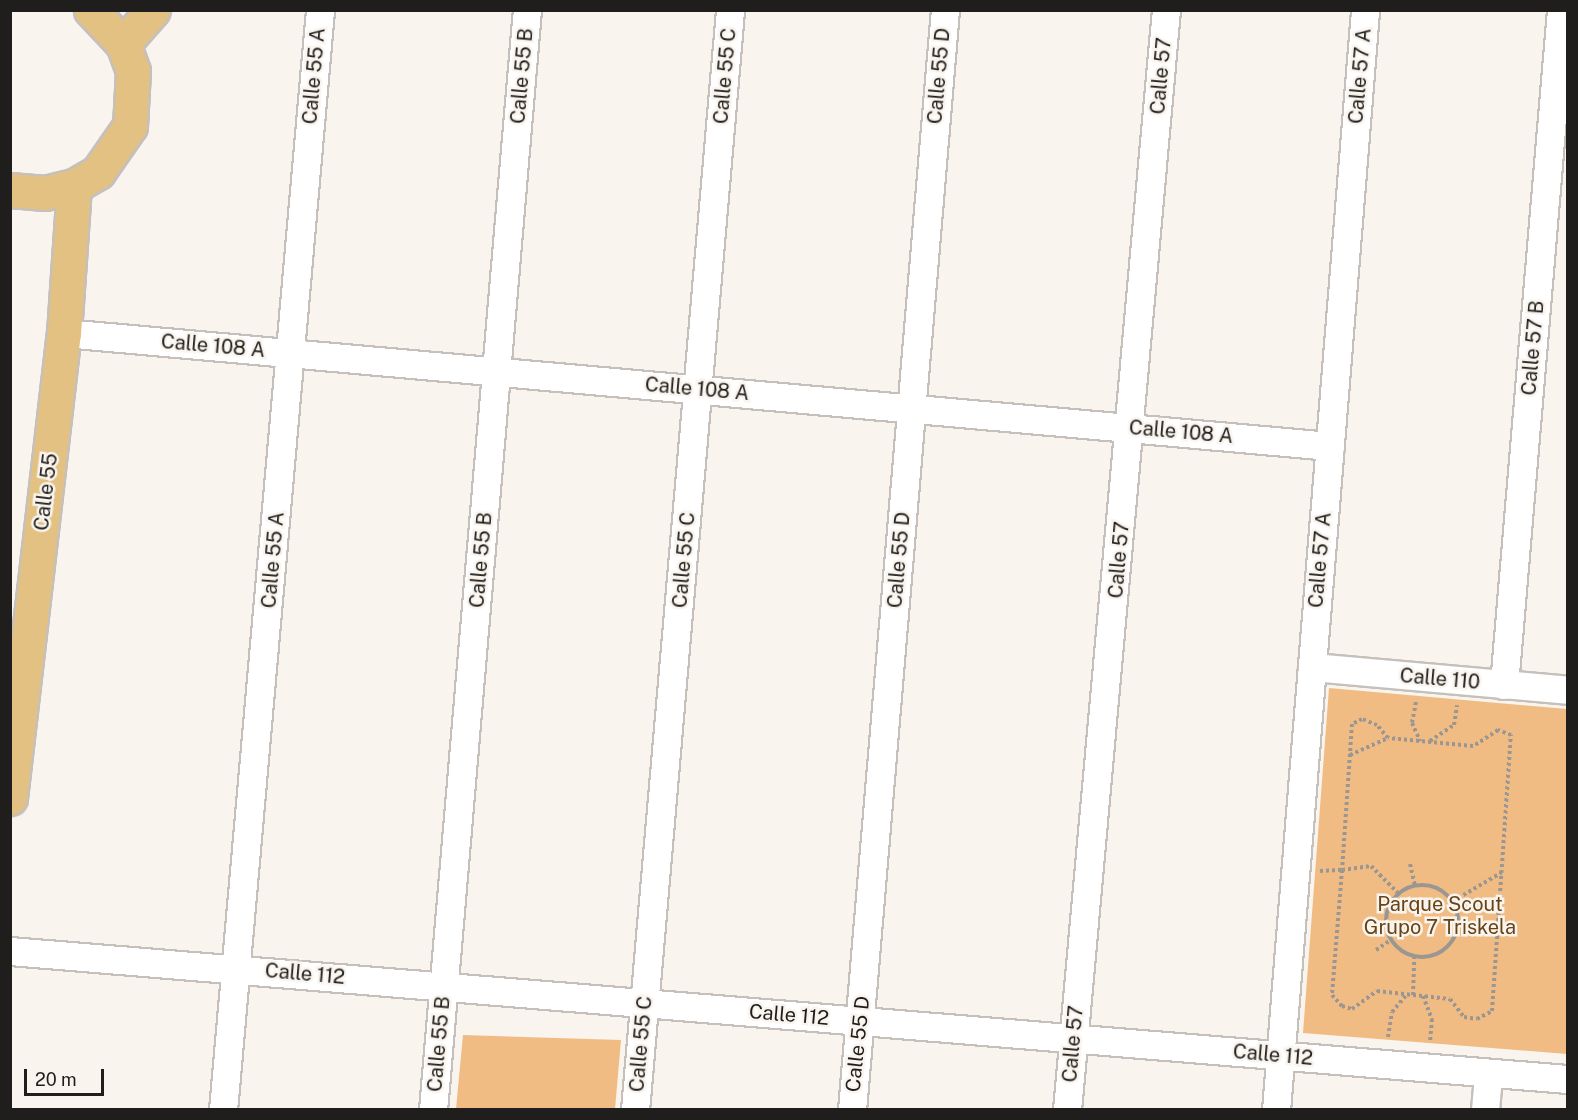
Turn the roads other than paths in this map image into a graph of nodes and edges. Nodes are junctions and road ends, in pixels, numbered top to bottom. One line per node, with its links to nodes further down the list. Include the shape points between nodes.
1 (91, 10): 10 (main road)
2 (153, 10): 10 (main road)
3 (527, 10): 15 (street, Calle 55 B)
4 (730, 10): 16 (street, Calle 55 C)
5 (945, 10): 17 (street, Calle 55 D)
6 (1166, 10): 18 (street, Calle 57)
7 (1365, 10): 19 (street, Calle 57 A)
8 (1561, 10): 21 (street, Calle 57 B)
9 (319, 11): 14 (street, Calle 55 A)
10 (123, 44): 11 (main road, via 133,71 130,126 98,172)
11 (74, 186): 12 (main road, via 45,194); 13 (main road, Calle 55)
12 (10, 190)
13 (64, 333): 14 (street, Calle 108 A); 23 (main road, Calle 55)
14 (292, 354): 15 (street, Calle 108 A); 25 (street, Calle 55 A)
15 (496, 372): 16 (street, Calle 108 A); 26 (street, Calle 55 B)
16 (699, 390): 17 (street, Calle 108 A); 27 (street, Calle 55 C)
17 (912, 408): 18 (street, Calle 108 A); 28 (street, Calle 55 D)
18 (1132, 428): 19 (street, Calle 108 A); 29 (street, Calle 57)
19 (1330, 446): 20 (street, Calle 57 A)
20 (1312, 667): 21 (street, Calle 110); 30 (street, Calle 57 A)
21 (1504, 685): 22 (street, Calle 110)
22 (1568, 690)
23 (10, 798)
24 (10, 951): 25 (street, Calle 112)
25 (235, 968): 26 (street, Calle 112); 33 (street, Calle 55 A)
26 (444, 986): 27 (street, Calle 112); 34 (street, Calle 55 B)
27 (645, 1003): 28 (street, Calle 112); 35 (street, Calle 55 C)
28 (861, 1021): 29 (street, Calle 112); 36 (street, Calle 55 D)
29 (1074, 1038): 30 (street, Calle 112); 37 (street, Calle 57)
30 (1280, 1056): 31 (street, Calle 112); 38 (street, Calle 57 A)
31 (1488, 1073): 32 (street, Calle 112); 39 (street)
32 (1568, 1079)
33 (223, 1110)
34 (433, 1110)
35 (635, 1110)
36 (852, 1110)
37 (1067, 1110)
38 (1276, 1110)
39 (1485, 1110)

